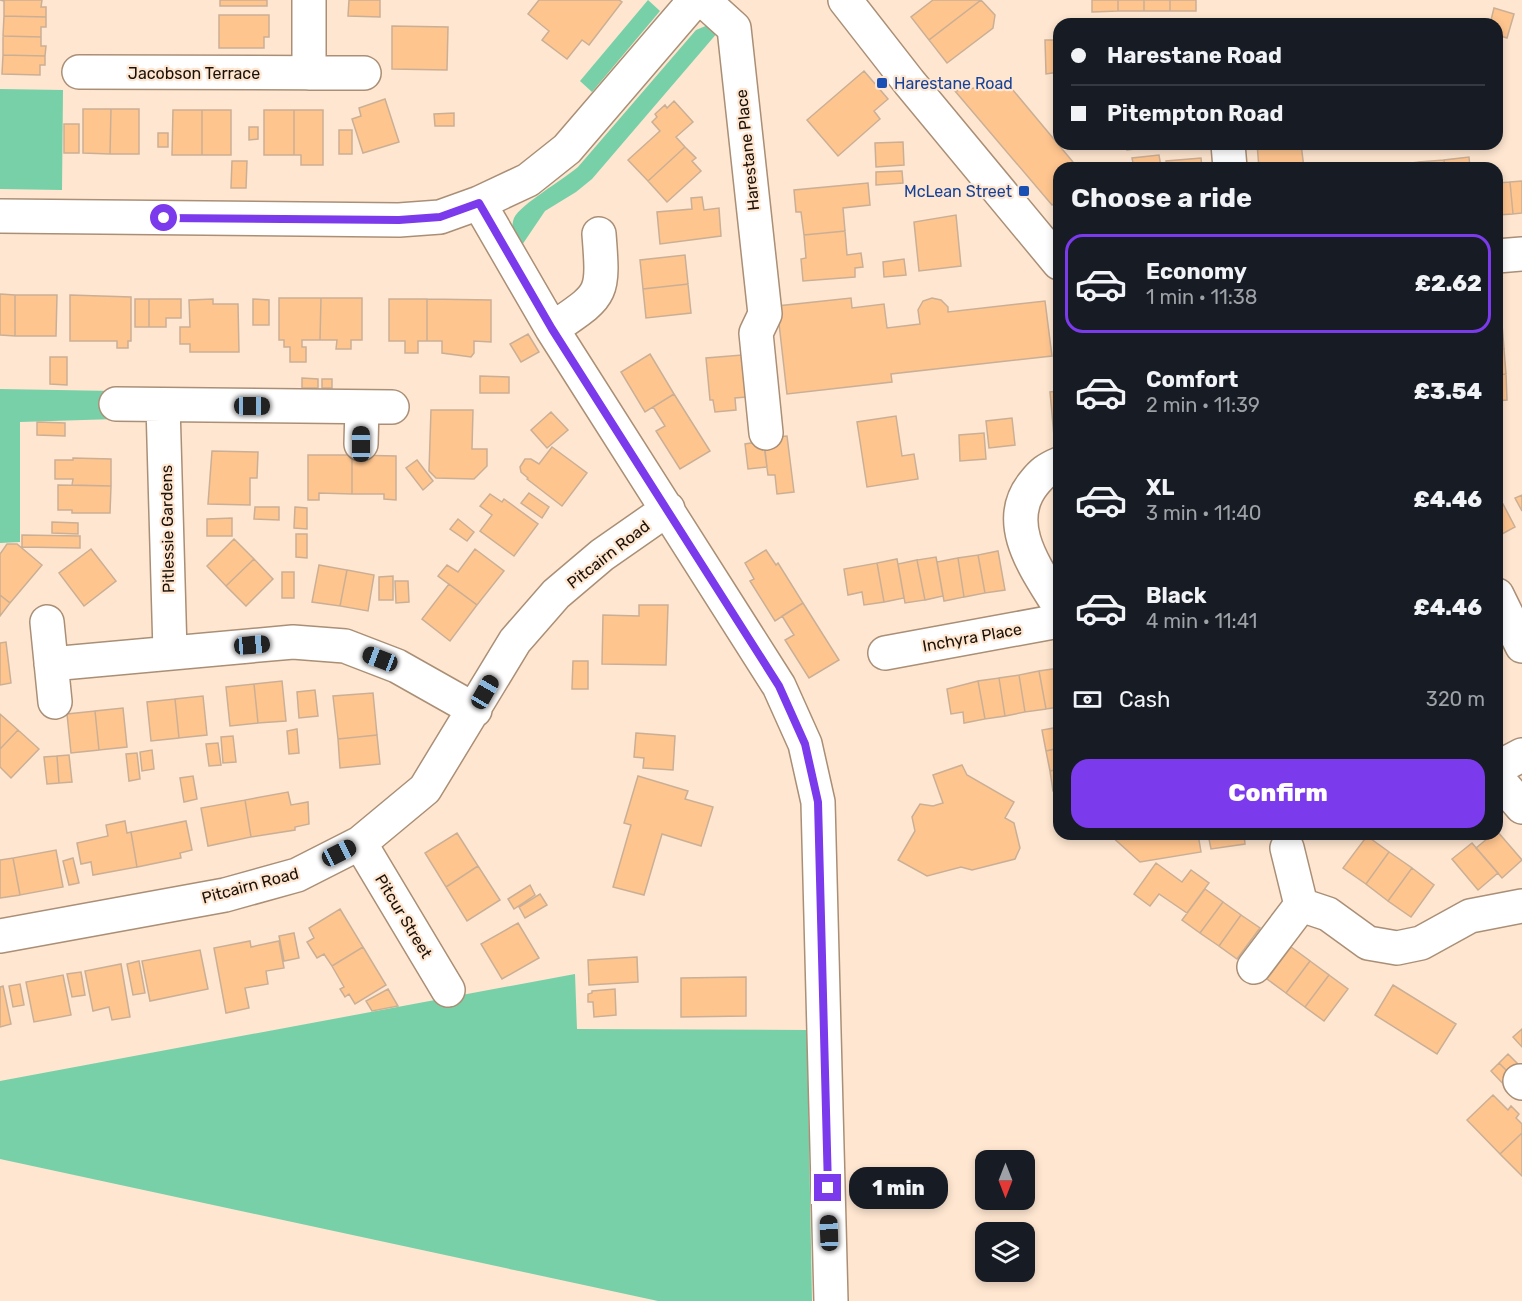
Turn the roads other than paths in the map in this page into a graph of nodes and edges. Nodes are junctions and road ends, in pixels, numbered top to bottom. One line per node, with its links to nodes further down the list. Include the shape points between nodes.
1 (309, 0): 6 (street)
2 (695, 0): 8 (street, via 567,149 528,180)
3 (703, 0): 17 (street, Harestane Place, via 734,28 765,314 756,333)
4 (844, 0): 11 (street, via 909,82)
5 (79, 72): 6 (street, Jacobson Terrace)
6 (309, 73): 7 (street, Jacobson Terrace)
7 (364, 73)
8 (479, 203): 9 (street, via 440,217 399,220); 14 (street)
9 (0, 216)
10 (599, 234): 14 (street, via 602,284 593,299)
11 (1053, 249)
12 (1522, 254): 13 (street)
13 (1503, 256)
14 (552, 329): 20 (street)
15 (116, 404): 16 (street)
16 (163, 405): 18 (street, via 377,407); 26 (street, Pitlessie Gardens)
17 (766, 432)
18 (361, 444)
19 (1053, 466): 21 (street, via 1045,469 1025,494 1019,524 1029,556)
20 (668, 508): 30 (street, Pitcairn Road, via 556,594 515,641); 42 (street, via 779,686 805,744 818,802)
21 (1053, 596)
22 (1508, 600): 25 (street)
23 (47, 622): 28 (street)
24 (1053, 622): 27 (street, Inchyra Place)
25 (1522, 646)
26 (170, 652): 28 (street); 30 (street, via 293,642 345,646 397,666)
27 (885, 653)
28 (51, 664): 29 (street)
29 (55, 702)
30 (475, 710): 35 (street, Pitcairn Road, via 425,789)
31 (1522, 755): 32 (street)
32 (1503, 765)
33 (1503, 785): 34 (street)
34 (1522, 807)
35 (360, 843): 39 (street, Pitcairn Road, via 297,875 225,895); 41 (street, Pitcur Street)
36 (1287, 848): 37 (street)
37 (1301, 905): 38 (street, via 1328,914 1368,943 1397,948 1421,943 1470,916); 40 (street)
38 (1522, 906)
39 (0, 936)
40 (1254, 967)
41 (448, 990)
42 (831, 1301)

